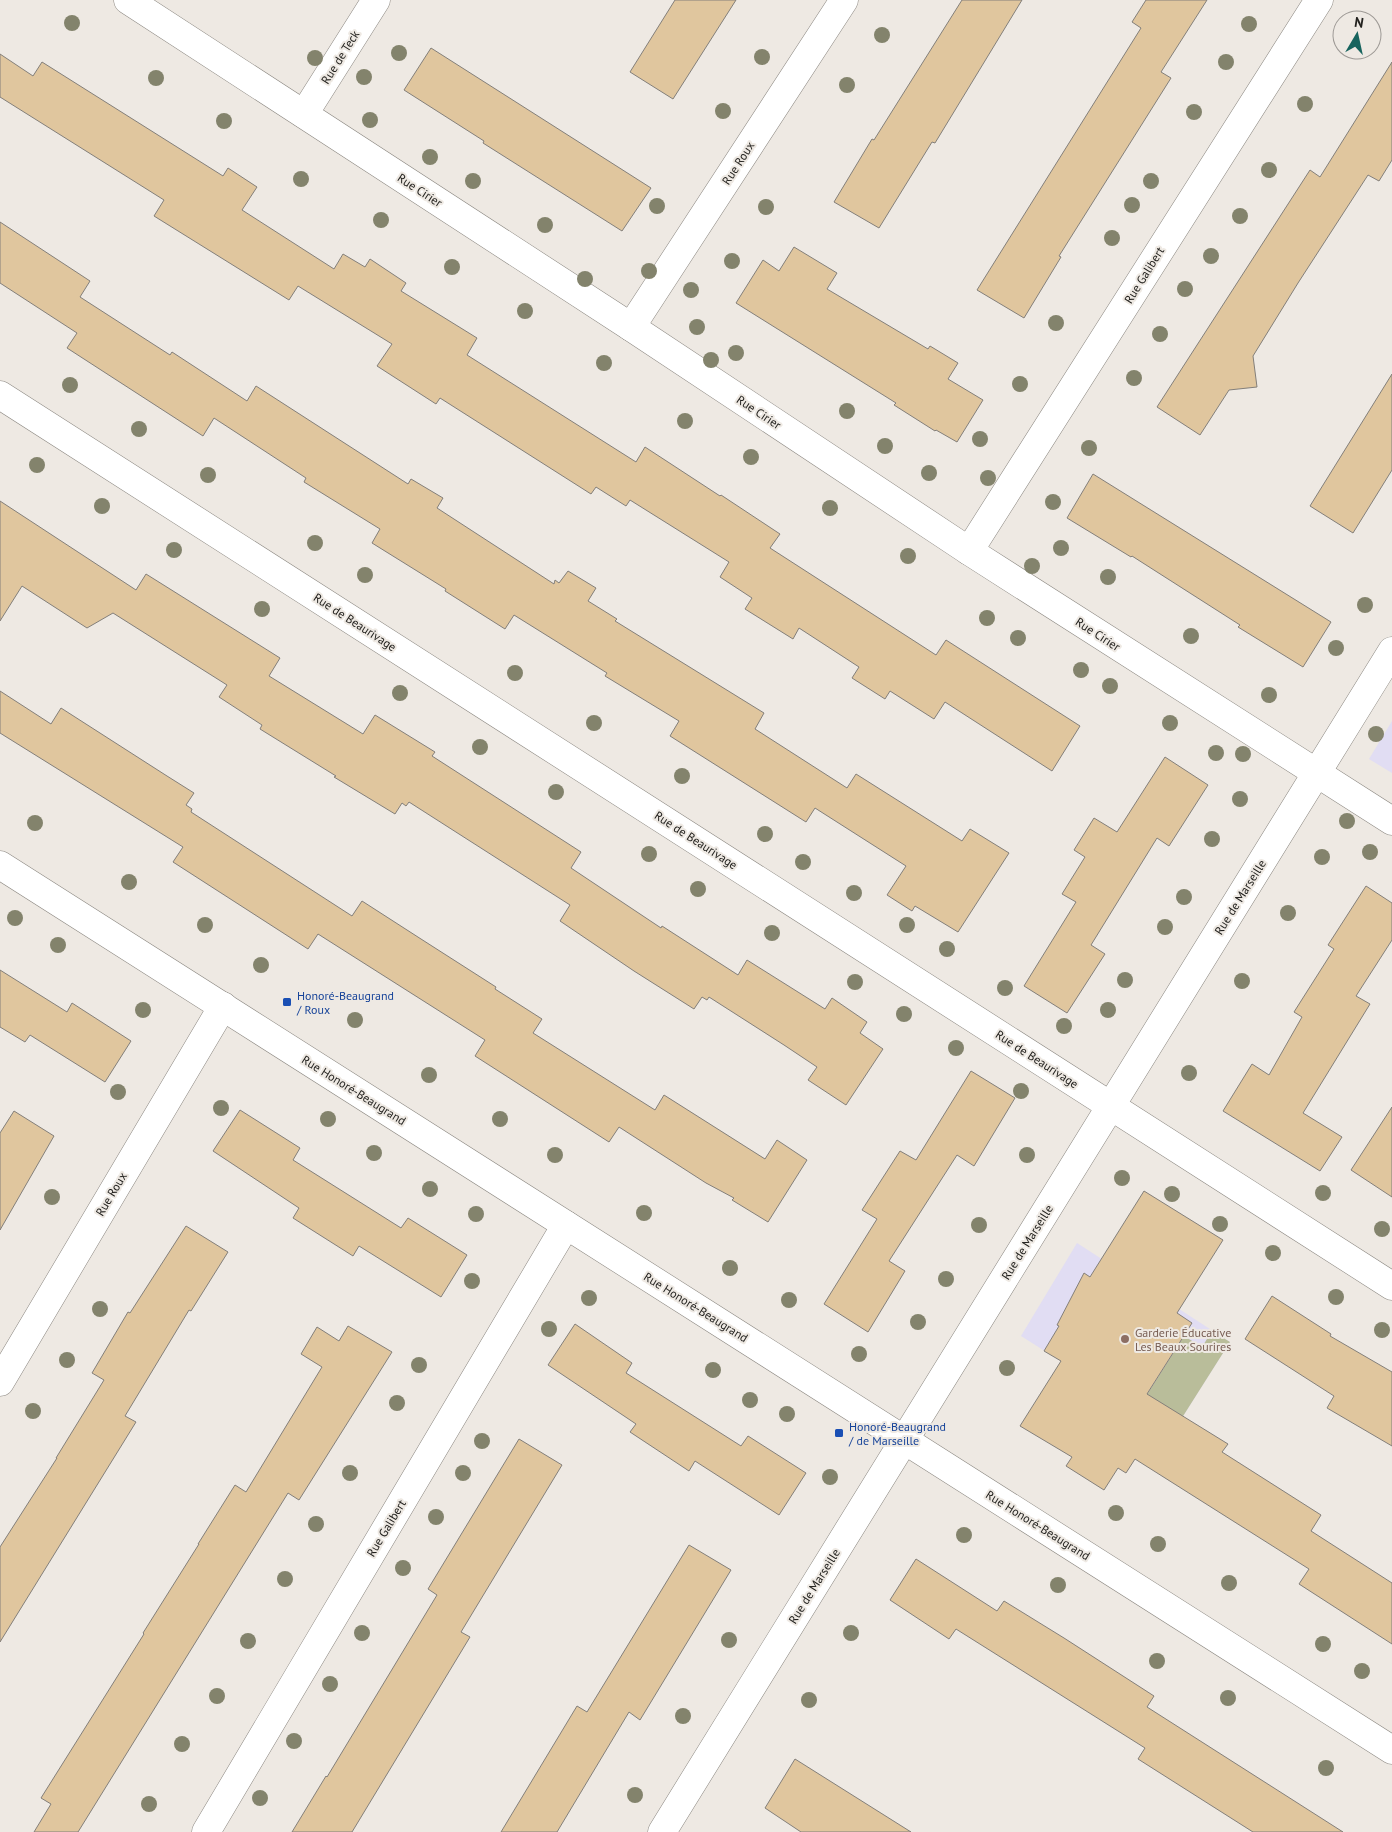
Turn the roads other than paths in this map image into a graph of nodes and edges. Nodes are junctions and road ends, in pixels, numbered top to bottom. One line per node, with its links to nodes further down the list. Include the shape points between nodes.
1 (128, 0): 5 (street, Rue Cirier)
2 (376, 0): 5 (street, Rue de Teck)
3 (844, 0): 6 (street, Rue Roux)
4 (1320, 0): 8 (street, Rue Galibert)
5 (304, 114): 6 (street, Rue Cirier)
6 (631, 327): 8 (street, Rue Cirier)
7 (0, 395): 14 (street, Rue de Beaurivage)
8 (969, 551): 10 (street, Rue Cirier)
9 (1392, 651): 10 (street, Rue de Marseille)
10 (1317, 773): 11 (street, Rue Cirier); 14 (street, Rue de Marseille)
11 (1392, 821)
12 (0, 865): 13 (street, Rue Honoré-Beaugrand)
13 (223, 1006): 15 (street, Rue Honoré-Beaugrand); 17 (street, Rue Roux)
14 (1112, 1106): 16 (street, Rue de Beaurivage); 18 (street, Rue de Marseille)
15 (566, 1224): 18 (street, Rue Honoré-Beaugrand); 20 (street, Rue Galibert)
16 (1392, 1286)
17 (0, 1382)
18 (904, 1440): 19 (street, Rue Honoré-Beaugrand); 21 (street, Rue de Marseille)
19 (1392, 1750)
20 (206, 1832)
21 (662, 1832)

